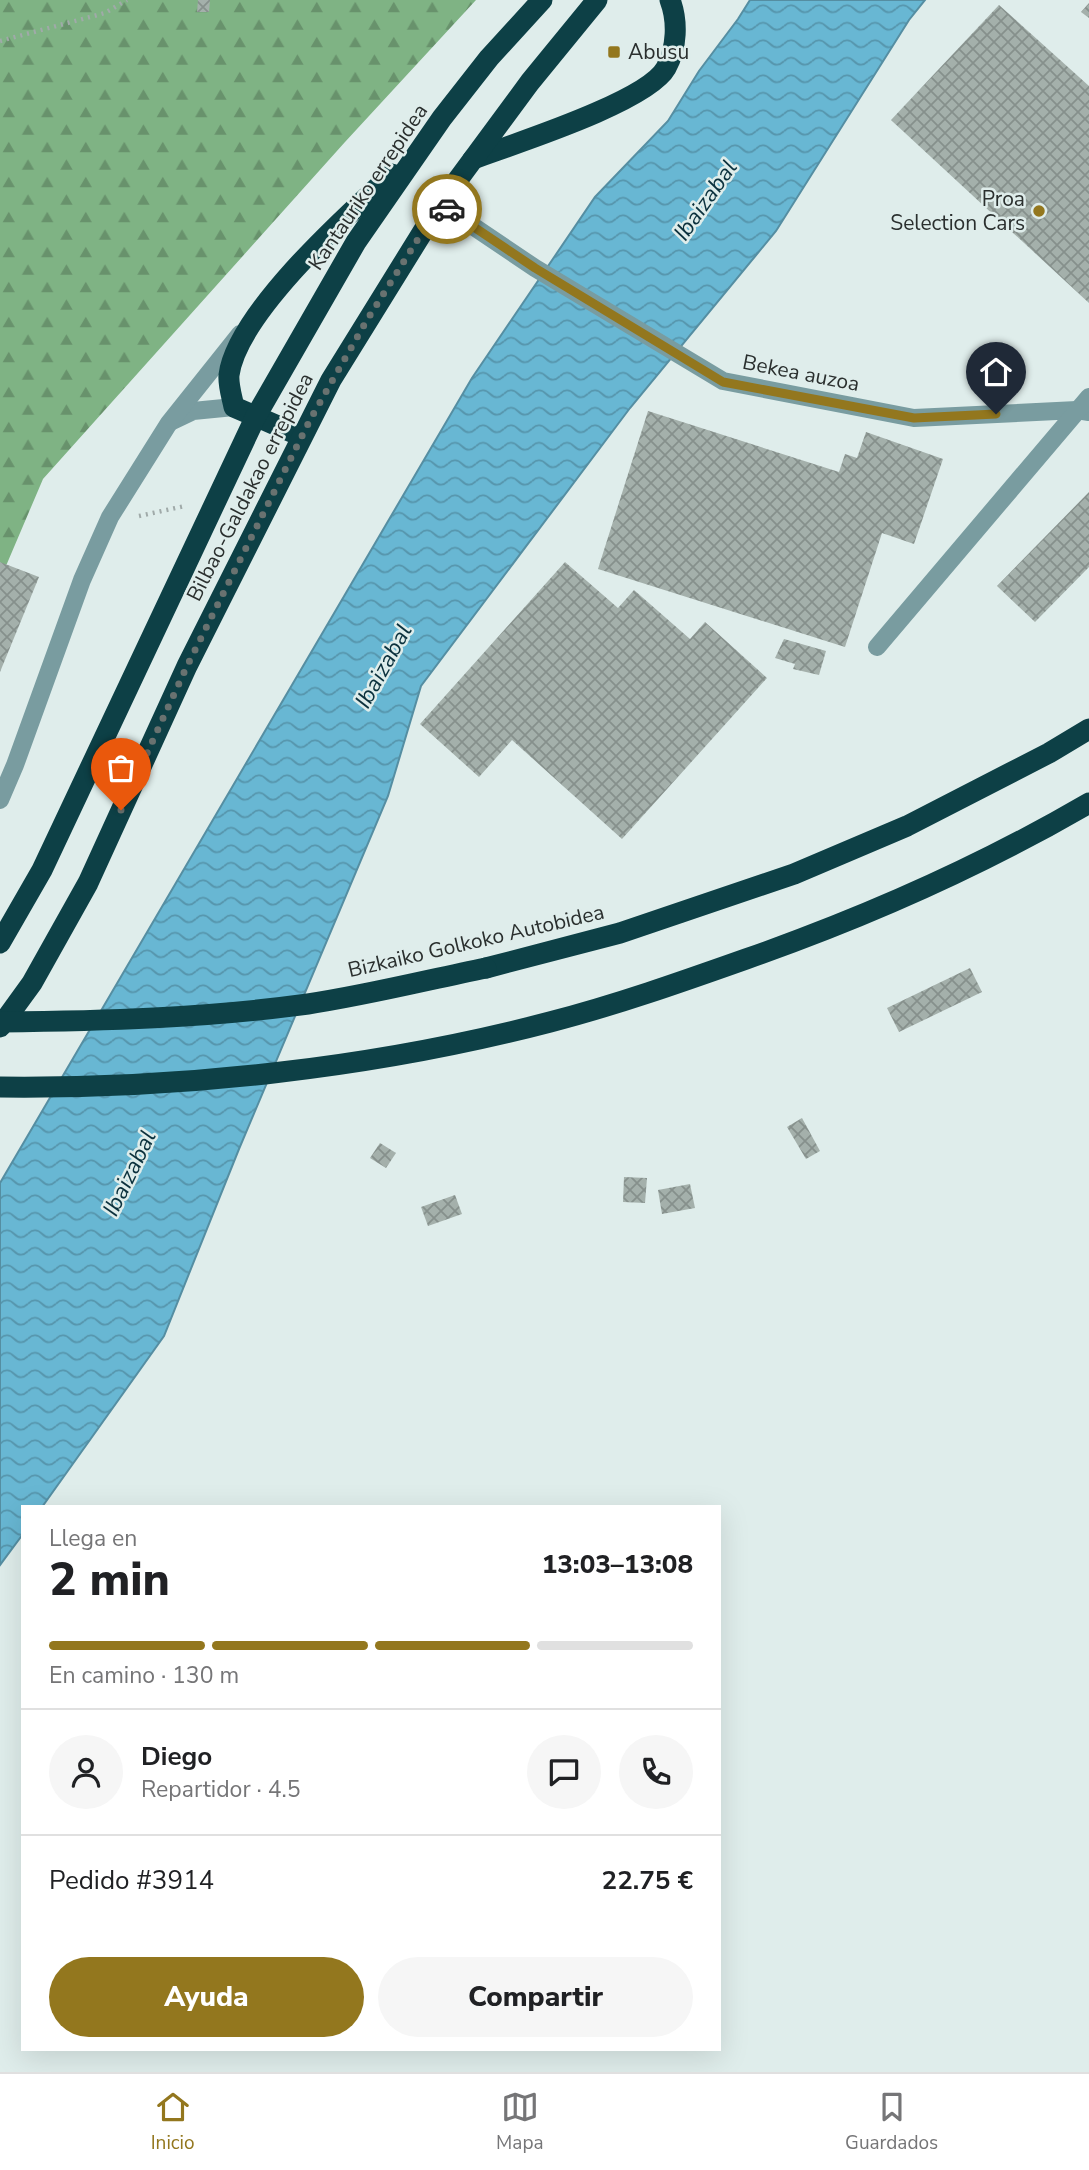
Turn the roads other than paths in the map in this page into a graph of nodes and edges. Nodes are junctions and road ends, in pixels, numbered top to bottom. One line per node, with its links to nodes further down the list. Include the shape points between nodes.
1 (542, 0): 4 (highway, Kantauriko errepidea, via 489,58)
2 (597, 0): 5 (highway, Bilbao-Galdakao errepidea)
3 (670, 0): 5 (highway, via 675,13 674,46 665,70 642,90 598,112)
4 (421, 147): 7 (highway, via 329,232); 10 (highway, Kantauriko errepidea, via 356,242)
5 (472, 159): 6 (highway, Bilbao-Galdakao errepidea)
6 (440, 204): 8 (street, Bekea auzoa, via 535,268 723,382 914,418); 12 (highway, Bilbao-Galdakao errepidea)
7 (256, 316): 9 (highway, via 233,356 228,378); 11 (street)
8 (1085, 406): 13 (street, Bekea auzoa)
9 (234, 407): 10 (highway); 11 (street, via 194,411)
10 (256, 416): 12 (highway); 17 (highway, Bilbao-Galdakao errepidea, via 42,870)
11 (169, 423): 15 (street, via 110,517)
12 (301, 436): 18 (highway, Bilbao-Galdakao errepidea, via 187,666 88,883 32,983)
13 (877, 647)
14 (1089, 729): 18 (highway, Bizkaiko Golkoko Autobidea, bridge, via 907,826 794,874 620,933 486,968 310,1003 194,1015)
15 (0, 800)
16 (1089, 803): 19 (highway, via 931,885 804,938 548,1023 314,1068 142,1085)
17 (0, 943)
18 (0, 1025)
19 (0, 1087)

